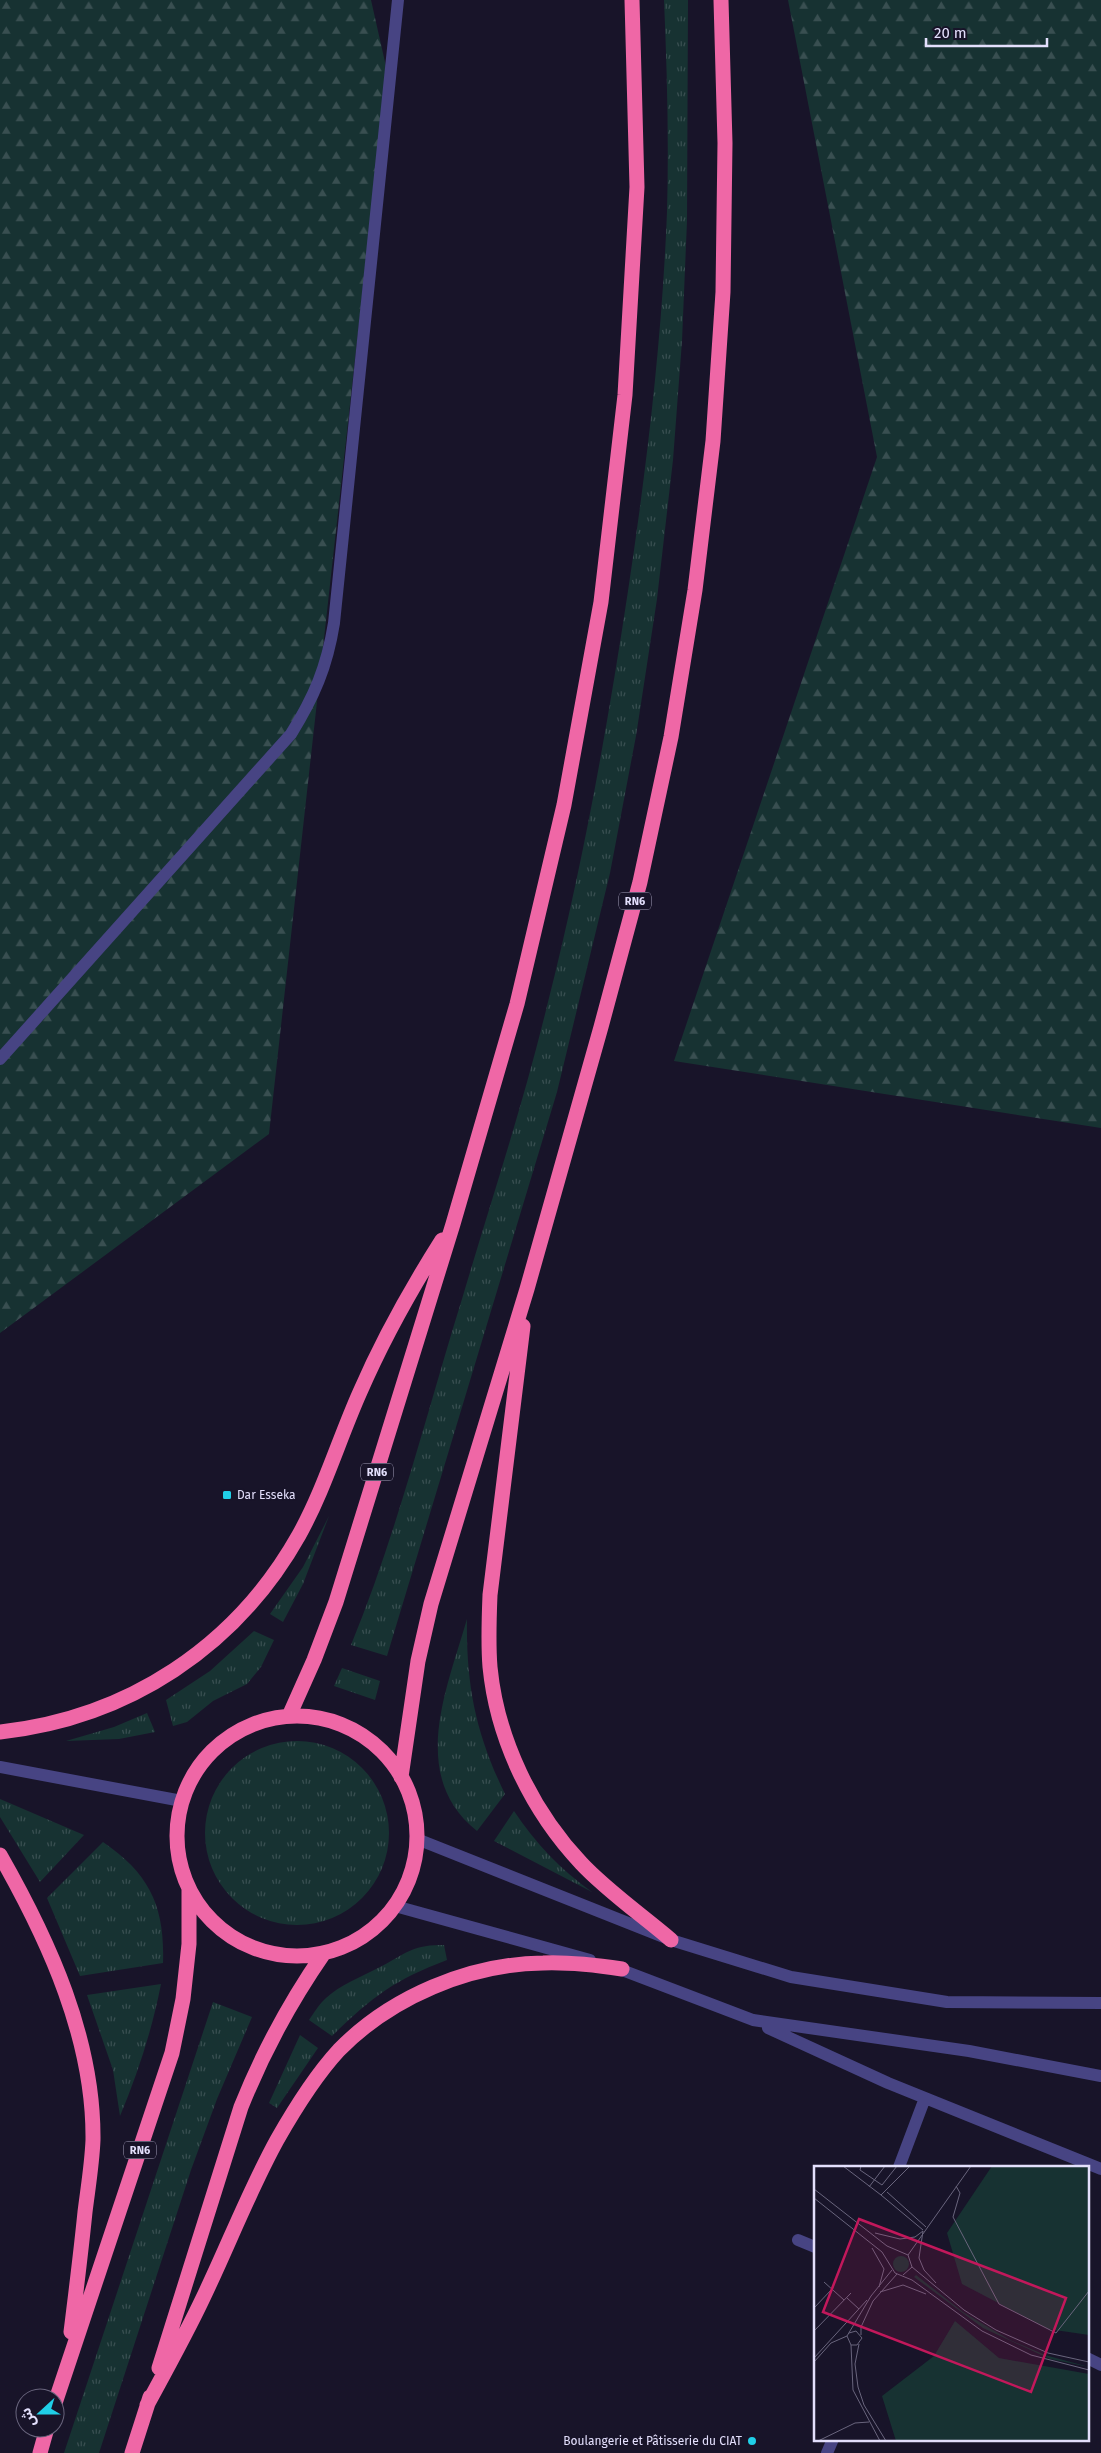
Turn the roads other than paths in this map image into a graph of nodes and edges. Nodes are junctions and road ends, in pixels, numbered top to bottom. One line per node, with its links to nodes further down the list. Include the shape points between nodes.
1 (398, 0): 4 (street, via 334,623 322,677 290,734)
2 (632, 0): 5 (highway, RN6, via 637,187 625,395 601,602 564,805 520,995)
3 (721, 0): 6 (highway, RN6, via 725,143 723,292 713,442 696,590 671,737 640,882)
4 (0, 1059)
5 (453, 1224): 7 (highway, RN6, via 336,1602); 8 (highway, via 387,1335 359,1392 300,1534 274,1575 242,1613 207,1647 167,1676 124,1699 78,1717 31,1729)
6 (527, 1289): 10 (highway, RN6, via 431,1604 418,1661); 16 (highway, via 490,1595 490,1668 497,1704 521,1774 559,1836 582,1864)
7 (289, 1716): 10 (highway, via 322,1719 354,1730 381,1750); 11 (highway, RN6, via 254,1724 222,1742 198,1768)
8 (0, 1732)
9 (0, 1767): 11 (street)
10 (401, 1777): 12 (highway, via 410,1797)
11 (182, 1802): 14 (highway, RN6, via 177,1830 180,1861)
12 (417, 1839): 15 (highway, via 414,1863); 16 (street)
13 (0, 1855): 28 (highway, via 46,1944 78,2032 92,2104 93,2141)
14 (189, 1889): 17 (highway, via 203,1912 246,1944 271,1954 298,1956); 28 (highway, RN6, via 189,1944 183,1999 172,2053)
15 (395, 1906): 17 (highway, via 375,1927 351,1944); 18 (street)
16 (671, 1940): 19 (street, via 791,1977 947,2002)
17 (324, 1953): 31 (highway, via 281,2020 241,2107)
18 (622, 1969): 20 (street); 31 (highway, via 581,1963 541,1963 455,1978 413,1996 373,2020 339,2051 310,2087 277,2140 203,2299)
19 (1101, 2002)
20 (752, 2020): 21 (street, via 970,2051); 22 (street)
21 (1101, 2076)
22 (925, 2098): 23 (street); 24 (street)
23 (899, 2166)
24 (1101, 2169)
25 (798, 2240): 26 (street)
26 (814, 2246)
27 (1088, 2358): 29 (street)
28 (68, 2362): 30 (highway, RN6)
29 (1101, 2365)
30 (60, 2388)
31 (147, 2405): 35 (highway)
32 (44, 2438): 34 (highway)
33 (833, 2440): 36 (street)
34 (40, 2453)
35 (132, 2453)
36 (828, 2453)

